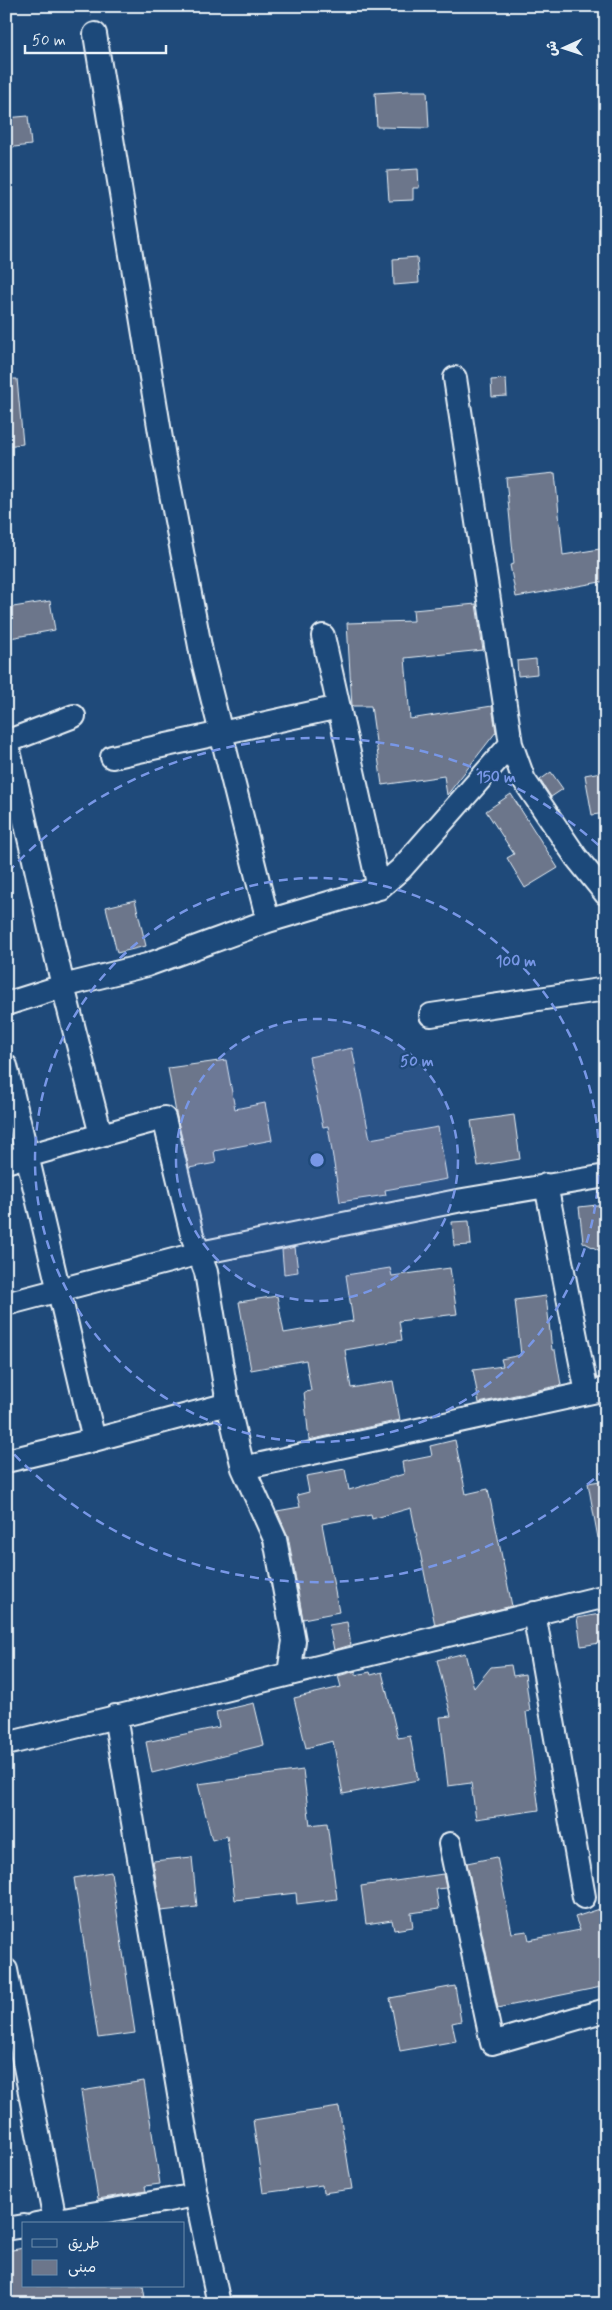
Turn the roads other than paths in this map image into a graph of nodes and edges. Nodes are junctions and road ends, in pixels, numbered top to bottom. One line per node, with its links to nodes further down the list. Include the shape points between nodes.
1 (95, 34): 6 (street, via 164,457 202,657)
2 (455, 378): 8 (street)
3 (323, 636): 4 (street)
4 (339, 707): 6 (street); 10 (street)
5 (74, 716): 7 (street)
6 (221, 733): 9 (street); 12 (street)
7 (6, 742): 13 (street)
8 (511, 744): 10 (street, via 401,869); 11 (street, via 524,780 576,857)
9 (112, 757)
10 (379, 888): 12 (street)
11 (606, 894)
12 (268, 921): 13 (street, via 147,965)
13 (63, 986): 15 (street); 18 (street)
14 (606, 988): 16 (street)
15 (6, 1004)
16 (431, 1015)
17 (6, 1066): 19 (street)
18 (101, 1135): 19 (street); 22 (street, via 164,1118 192,1235)
19 (17, 1159): 23 (street)
20 (606, 1176): 21 (street)
21 (546, 1185): 22 (street); 25 (street)
22 (200, 1253): 23 (street); 26 (street)
23 (59, 1291): 24 (street); 27 (street)
24 (6, 1304)
25 (596, 1391): 29 (street)
26 (228, 1404): 27 (street); 29 (street)
27 (94, 1440): 28 (street)
28 (6, 1461)
29 (243, 1468): 32 (street, via 275,1539 294,1641)
30 (606, 1596): 31 (street)
31 (534, 1613): 32 (street); 36 (street)
32 (289, 1673): 33 (street)
33 (115, 1716): 34 (street); 39 (street)
34 (6, 1744)
35 (450, 1844): 38 (street, via 492,2043)
36 (584, 1897)
37 (6, 1970): 40 (street)
38 (606, 2010)
39 (196, 2195): 40 (street); 43 (street)
40 (46, 2222)
41 (22, 2226): 42 (street)
42 (6, 2230)
43 (219, 2304)

